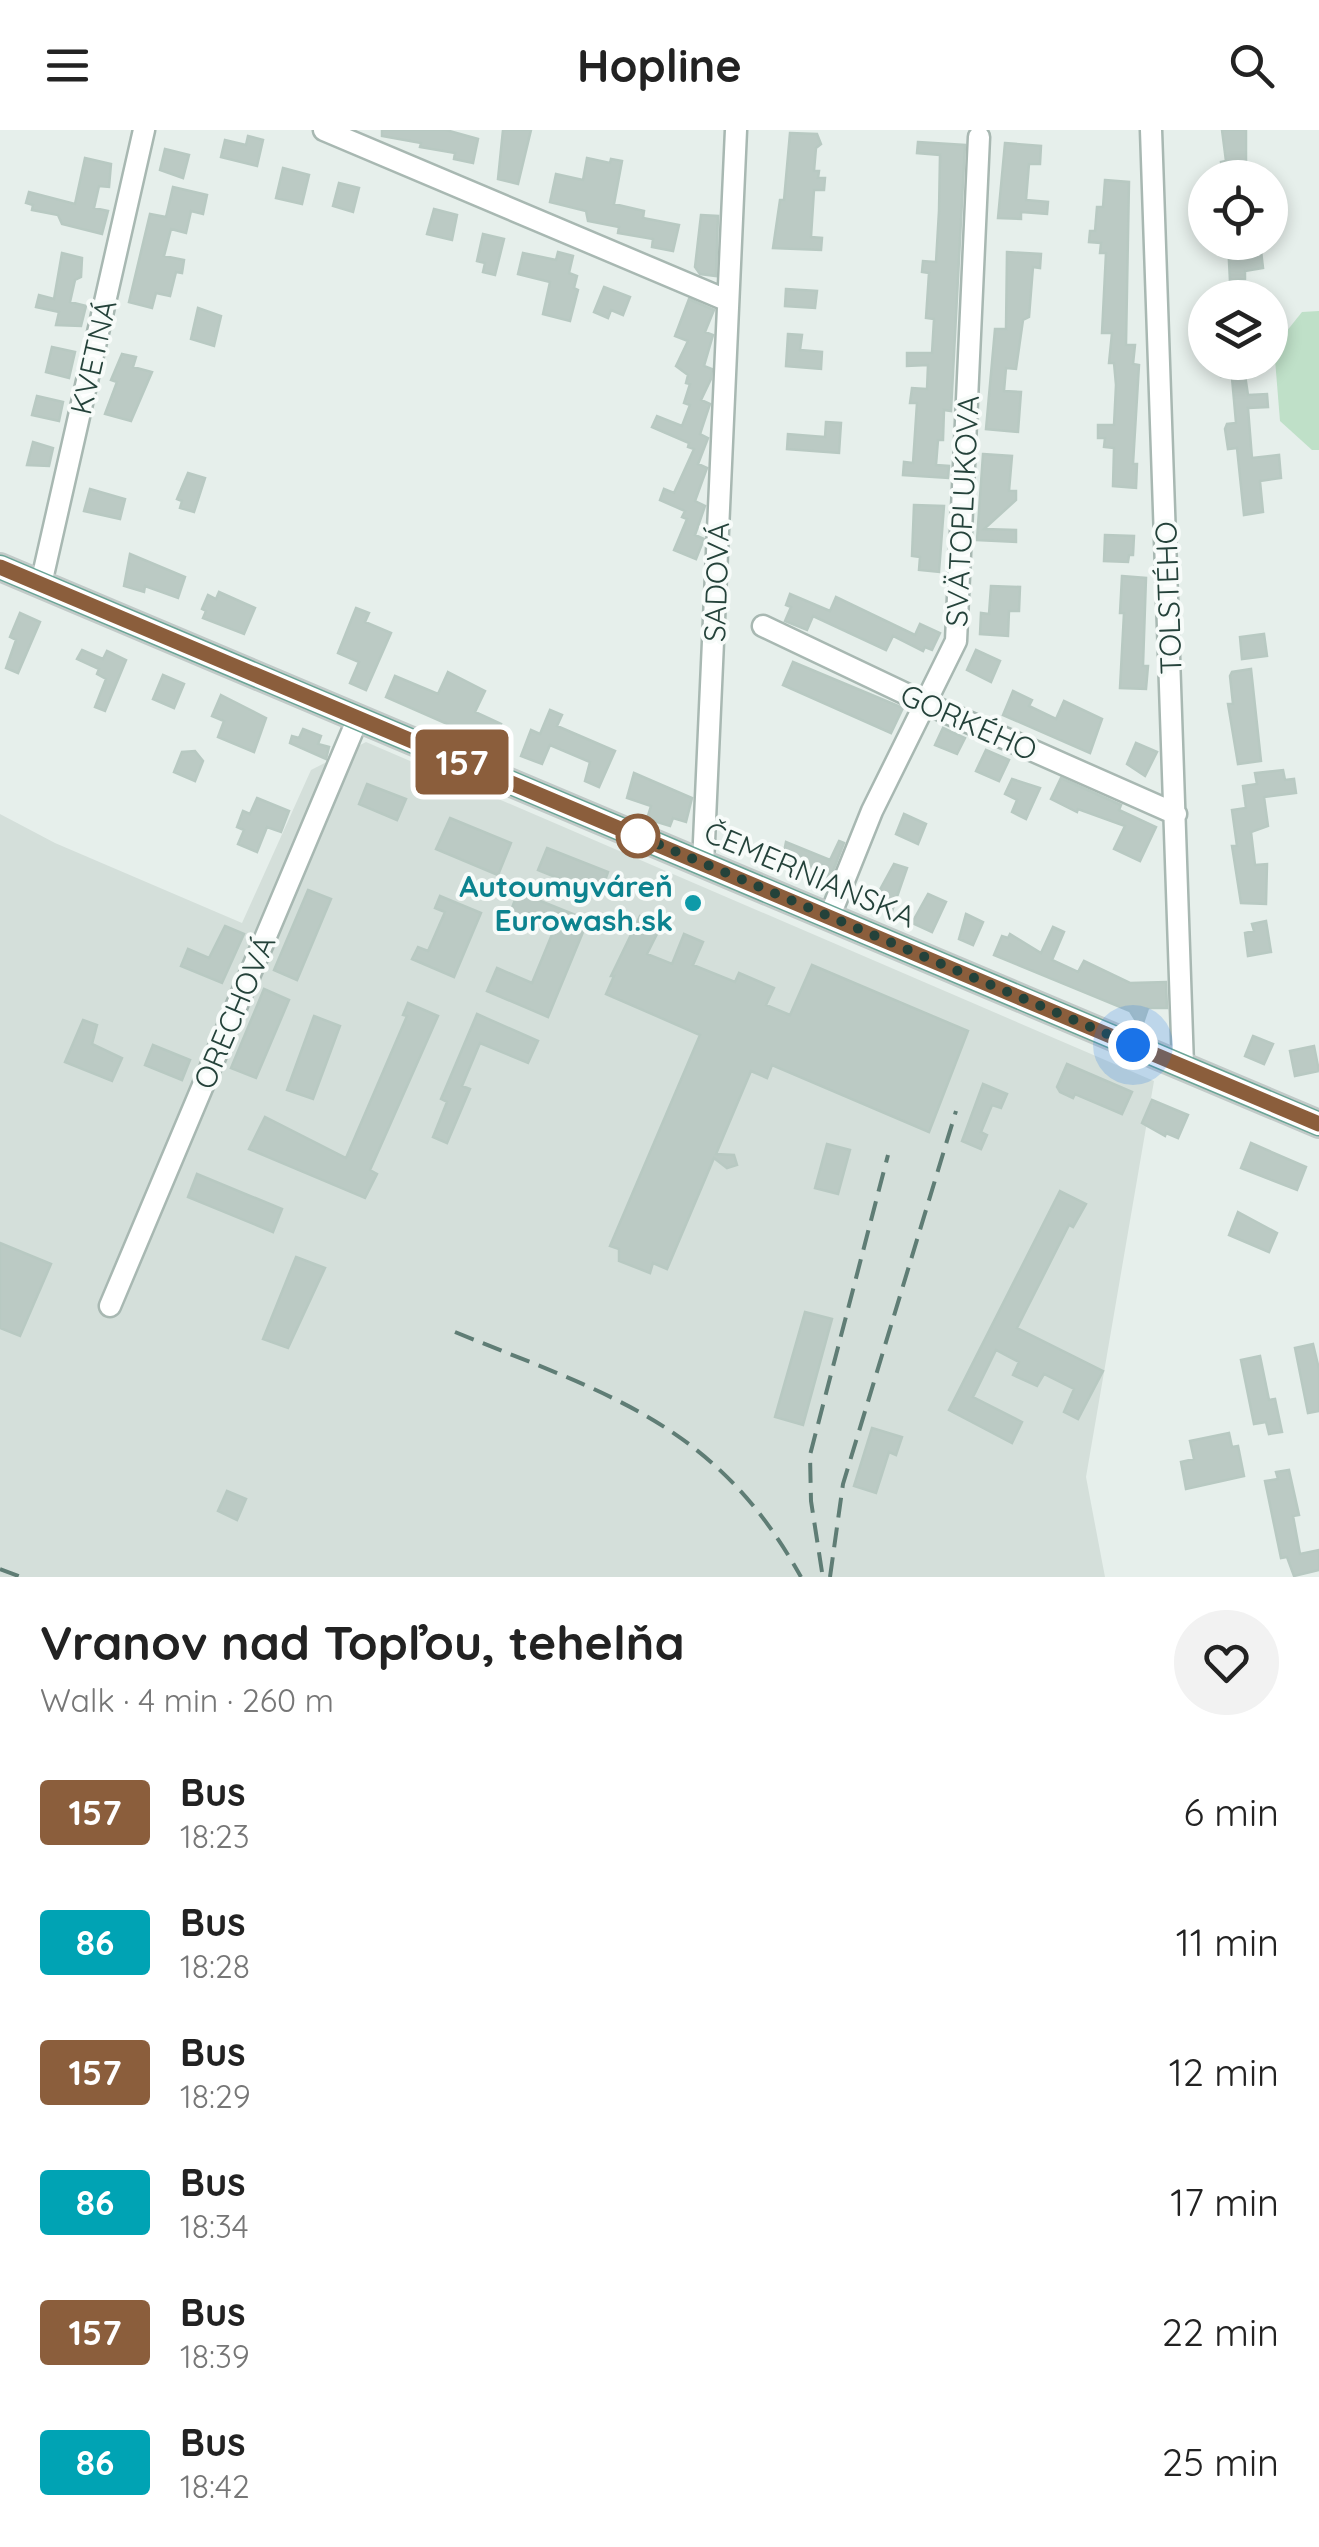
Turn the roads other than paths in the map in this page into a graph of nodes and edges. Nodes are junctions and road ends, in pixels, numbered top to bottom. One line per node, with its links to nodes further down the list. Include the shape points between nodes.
1 (144, 130): 8 (street, KVETNÁ)
2 (324, 130): 6 (street)
3 (736, 130): 6 (street, SADOVÁ)
4 (1151, 130): 12 (street, TOLSTÉHO)
5 (979, 137): 10 (street, SVÄTOPLUKOVA, via 956,641)
6 (726, 300): 13 (street, SADOVÁ)
7 (0, 567): 8 (main road, ČEMERNIANSKA)
8 (41, 584): 11 (main road, ČEMERNIANSKA)
9 (763, 626): 10 (street, GORKÉHO)
10 (925, 703): 12 (street, GORKÉHO); 14 (street, SVÄTOPLUKOVA)
11 (358, 718): 13 (main road, ČEMERNIANSKA); 17 (street, ORECHOVÁ)
12 (1176, 814): 15 (street, TOLSTÉHO)
13 (703, 864): 14 (main road, ČEMERNIANSKA)
14 (829, 918): 15 (main road, ČEMERNIANSKA)
15 (1183, 1066): 16 (main road, ČEMERNIANSKA)
16 (1319, 1124)
17 (110, 1306)

